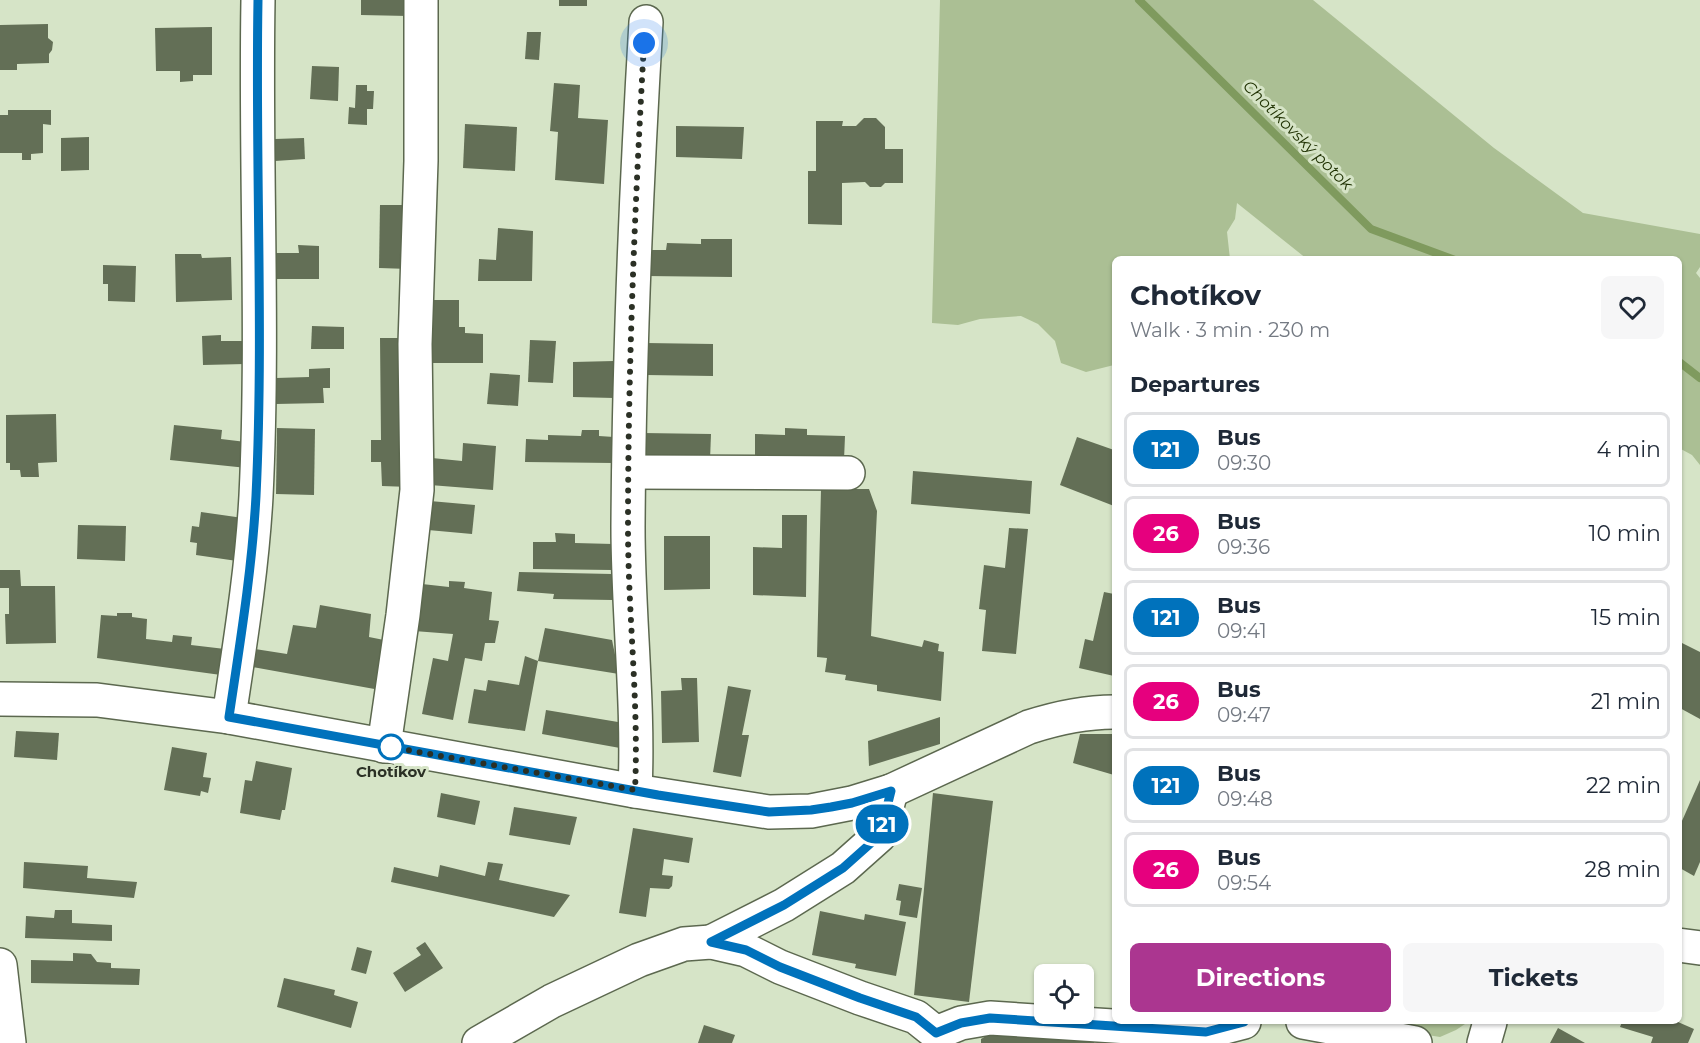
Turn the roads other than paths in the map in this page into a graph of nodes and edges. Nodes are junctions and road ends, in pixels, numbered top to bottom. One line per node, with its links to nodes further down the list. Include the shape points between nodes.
1 (258, 0): 8 (street, via 256,497 247,598)
2 (421, 0): 9 (street, via 415,344 417,490)
3 (646, 22): 4 (street, via 632,296)
4 (629, 472): 5 (street); 10 (street)
5 (848, 473)
6 (0, 699): 8 (street, via 97,700)
7 (1112, 712): 11 (street, via 1051,719)
8 (229, 717): 9 (street)
9 (384, 746): 10 (street)
10 (635, 790): 11 (street, via 769,812 821,809)
11 (891, 791): 12 (street, via 880,835 843,868 784,905)
12 (711, 942): 20 (street, via 746,950 790,971 916,1017); 22 (street, via 684,944 639,960 552,1001)
13 (1682, 946): 14 (street)
14 (1700, 948)
15 (0, 965): 21 (street)
16 (1238, 1024): 19 (street)
17 (1314, 1024): 23 (street)
18 (1489, 1024): 24 (street)
19 (1200, 1037): 20 (street, via 990,1018 961,1023)
20 (939, 1038)
21 (9, 1043)
22 (479, 1043)
23 (1414, 1043)
24 (1484, 1043)

